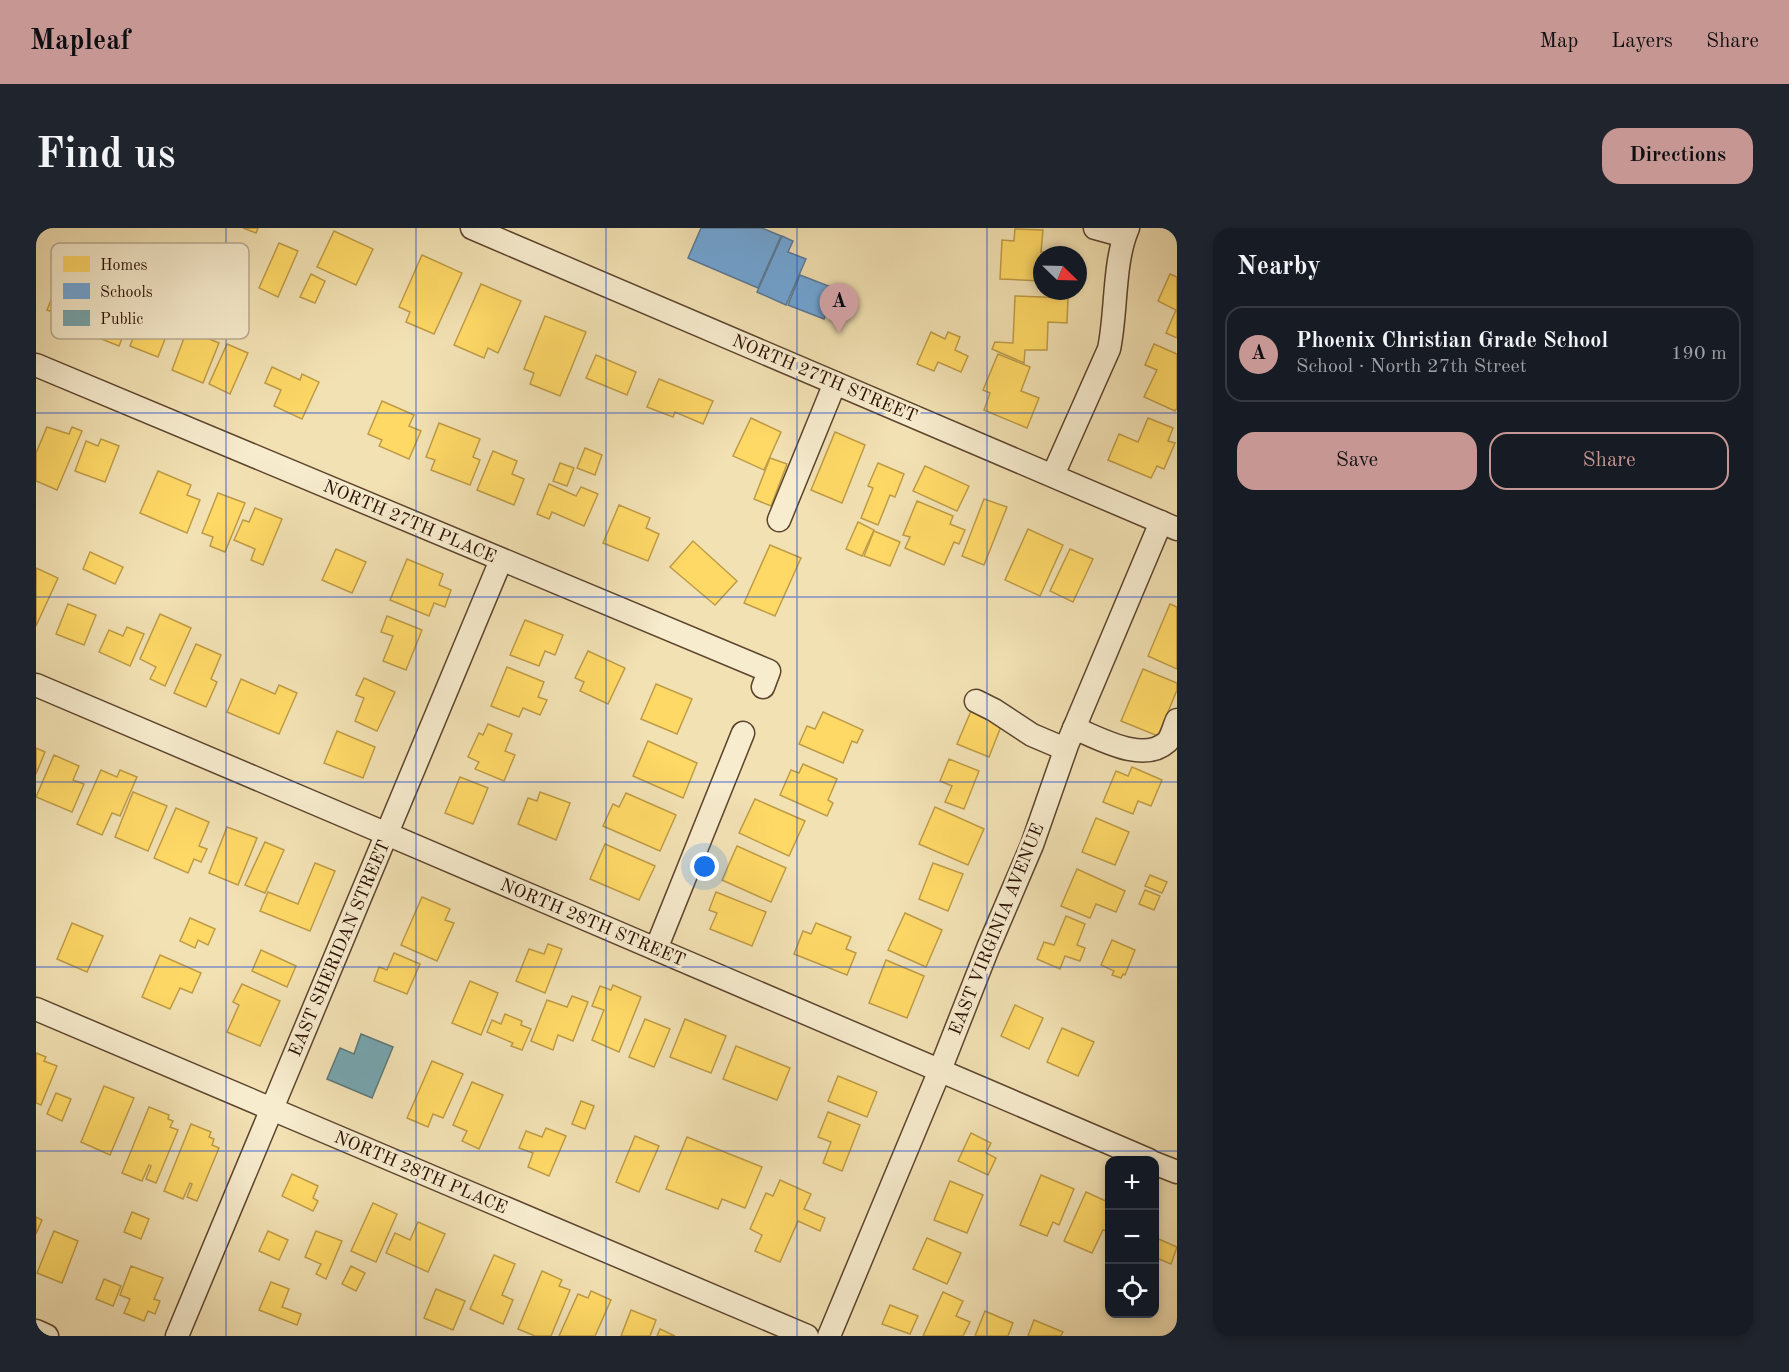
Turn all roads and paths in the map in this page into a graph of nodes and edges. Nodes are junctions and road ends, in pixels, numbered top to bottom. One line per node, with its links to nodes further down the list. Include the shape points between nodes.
1 (472, 228): 5 (street, NORTH 27TH STREET)
2 (1095, 228): 3 (street)
3 (1126, 232): 6 (street, via 1109,348)
4 (36, 365): 9 (street, NORTH 27TH PLACE)
5 (835, 382): 6 (street, NORTH 27TH STREET); 7 (street)
6 (1053, 475): 8 (street, NORTH 27TH STREET)
7 (779, 520)
8 (1169, 525): 14 (street, EAST VIRGINIA AVENUE)
9 (501, 560): 11 (street, NORTH 27TH PLACE, via 769,671); 17 (street, EAST SHERIDAN STREET)
10 (36, 685): 17 (street, NORTH 28TH STREET)
11 (763, 687)
12 (976, 701): 16 (street, via 1032,735)
13 (1177, 720): 14 (street, via 1168,741 1149,751 1123,748)
14 (1074, 728): 16 (street, EAST VIRGINIA AVENUE)
15 (743, 733): 18 (street)
16 (1065, 749): 20 (street, EAST VIRGINIA AVENUE, via 1032,845)
17 (387, 834): 18 (street, NORTH 28TH STREET); 21 (street, EAST SHERIDAN STREET)
18 (656, 949): 20 (street, NORTH 28TH STREET)
19 (36, 1009): 21 (street, NORTH 28TH PLACE)
20 (940, 1070): 22 (street, NORTH 28TH STREET); 29 (street, EAST VIRGINIA AVENUE)
21 (272, 1109): 27 (street, EAST SHERIDAN STREET); 28 (street, NORTH 28TH PLACE)
22 (1138, 1156)
23 (1159, 1165): 24 (street)
24 (1177, 1172)
25 (36, 1331): 26 (street)
26 (47, 1336)
27 (177, 1336)
28 (807, 1336)
29 (829, 1336)

